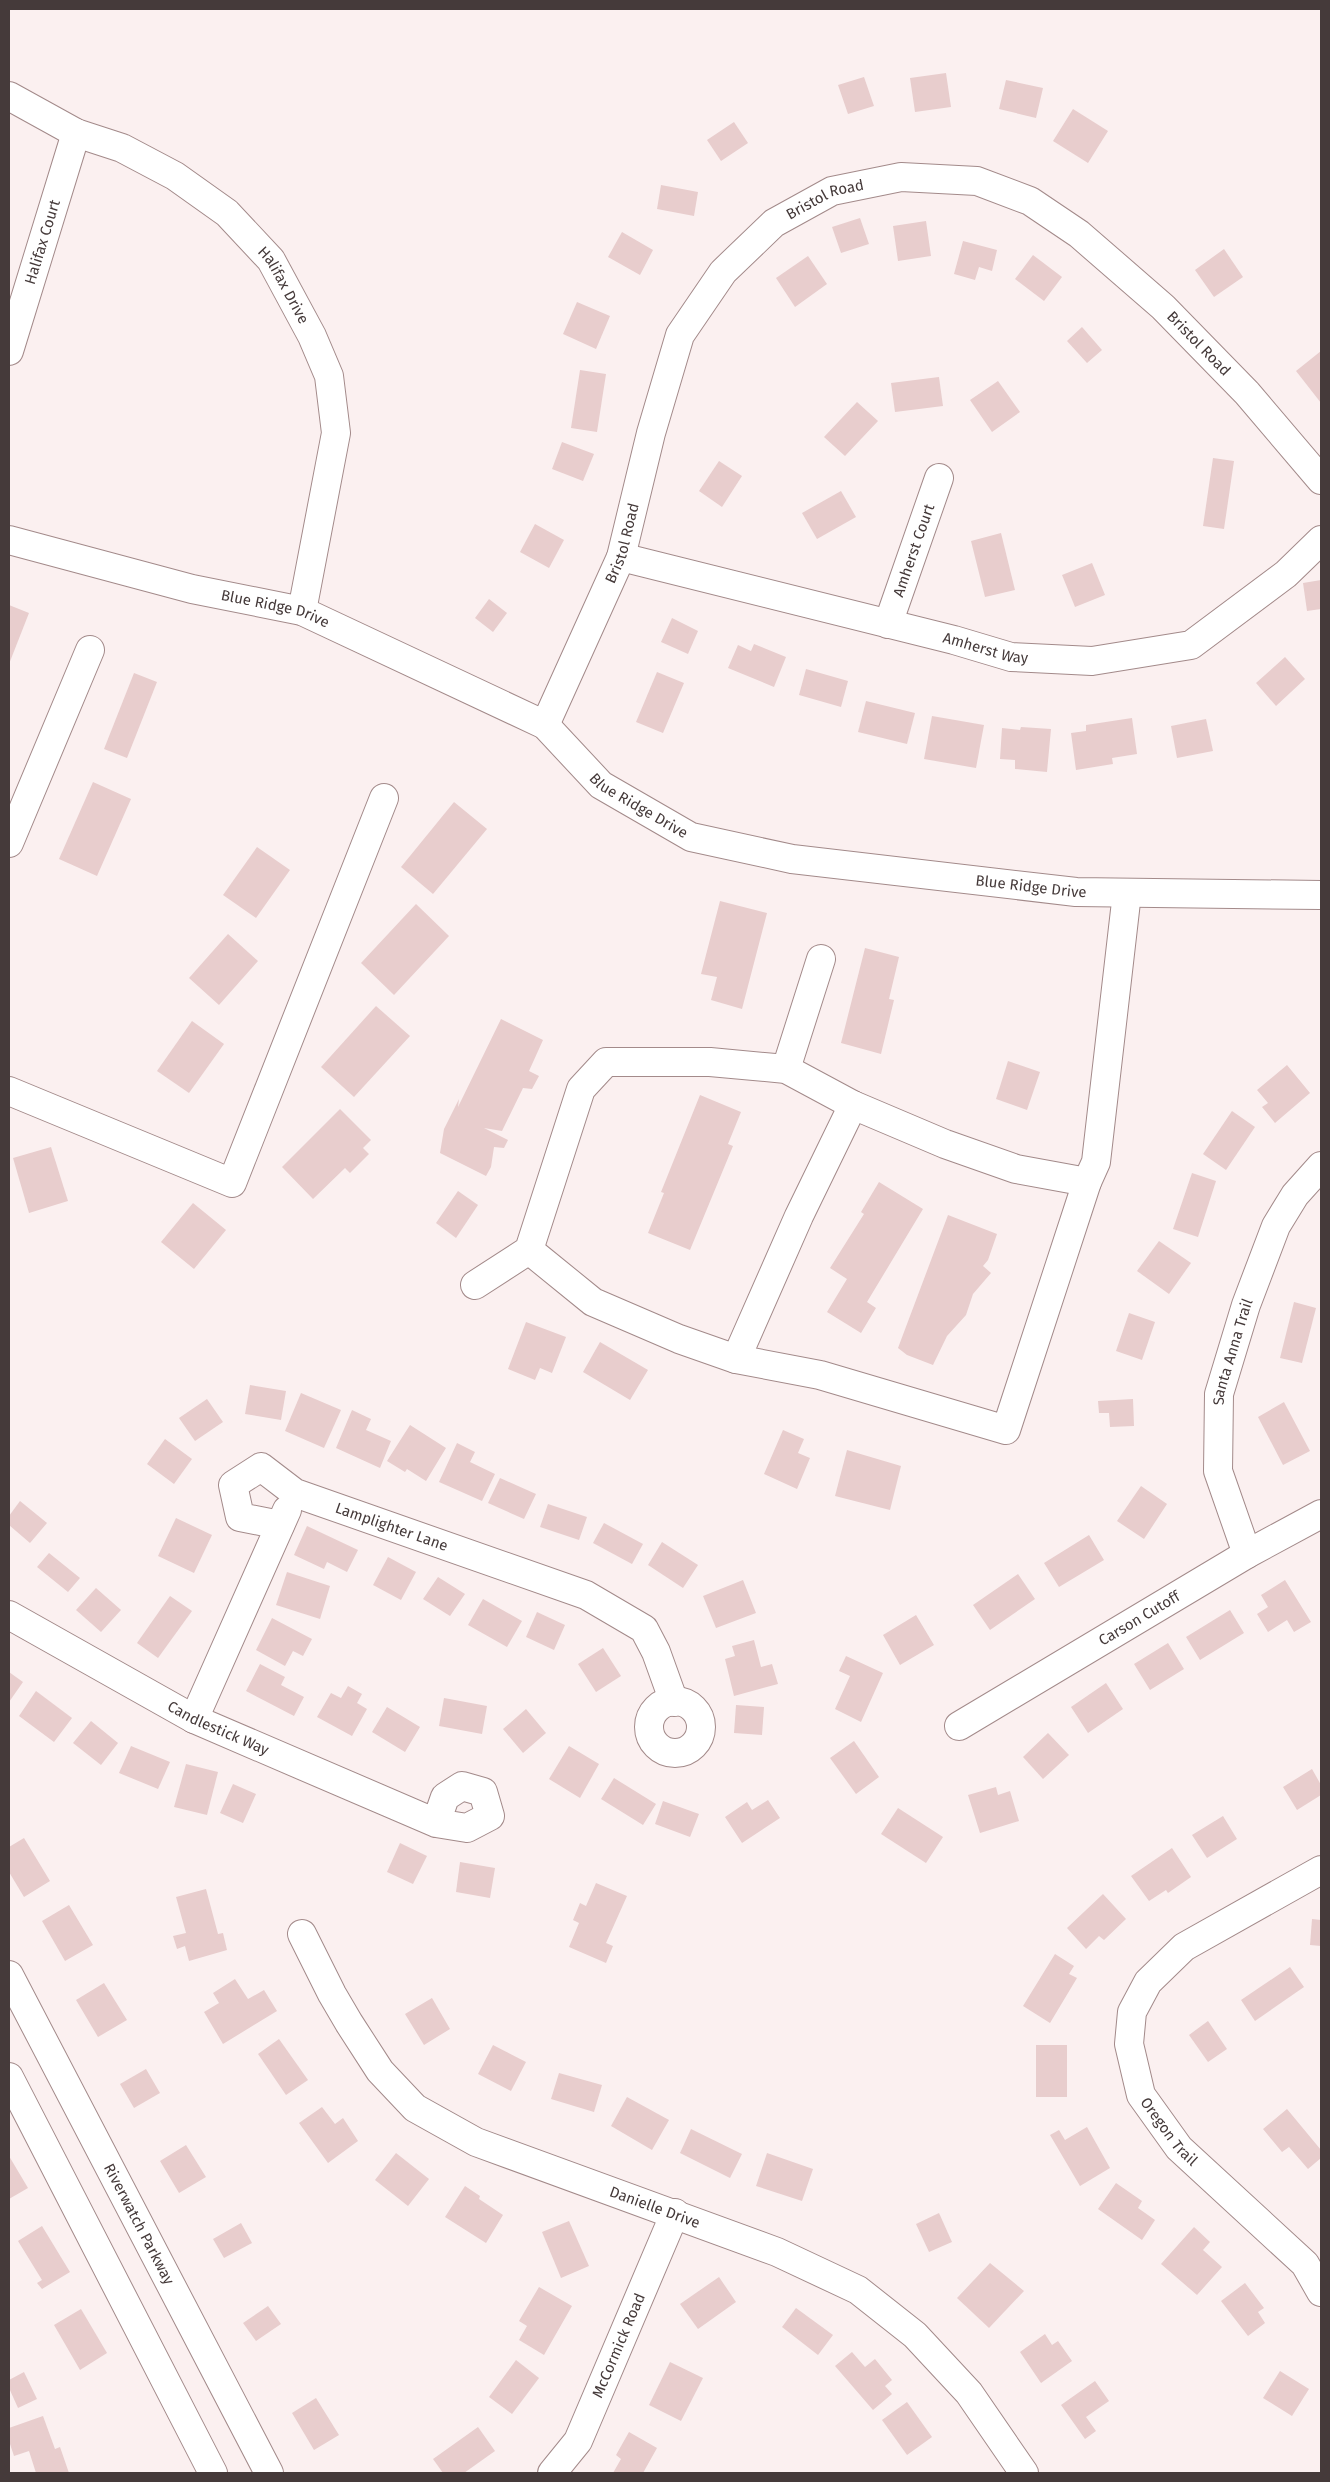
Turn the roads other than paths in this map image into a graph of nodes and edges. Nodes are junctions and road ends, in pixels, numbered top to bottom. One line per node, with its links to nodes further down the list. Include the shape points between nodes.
1 (9, 96): 2 (street, Halifax Drive)
2 (76, 133): 3 (street, Halifax Court); 9 (street, Halifax Drive, via 122,148 175,176 226,213 271,260 312,336 329,376 336,433)
3 (9, 352)
4 (939, 478): 10 (street, Amherst Court)
5 (1321, 480): 8 (street, Bristol Road, via 1248,393 1163,307 1079,234 1030,201 977,181 901,177 832,191 774,223 723,272 680,335 651,433)
6 (9, 540): 9 (street, Blue Ridge Drive, via 192,589)
7 (1321, 540): 10 (street, Amherst Way, via 1286,574 1191,645 1092,661 1011,657)
8 (622, 556): 10 (street, Amherst Way); 12 (street, Bristol Road)
9 (302, 611): 12 (street, Blue Ridge Drive)
10 (888, 624)
11 (90, 650): 14 (street)
12 (545, 725): 15 (street, Blue Ridge Drive, via 601,785 691,837 792,858 1076,892)
13 (384, 798): 19 (street, via 232,1183)
14 (9, 843)
15 (1127, 893): 16 (street, Blue Ridge Drive); 22 (street, via 1096,1162)
16 (1321, 895)
17 (821, 959): 18 (street)
18 (786, 1069): 20 (street); 23 (street, via 710,1062 606,1062 582,1089)
19 (9, 1091)
20 (854, 1105): 22 (street, via 945,1144 1016,1169); 25 (street, via 799,1216)
21 (1321, 1166): 29 (street, Santa Anna Trail, via 1295,1194 1276,1226 1246,1305 1219,1394 1218,1471)
22 (1087, 1182): 25 (street, via 1006,1430 820,1375)
23 (529, 1250): 24 (street); 25 (street, via 593,1302 679,1339)
24 (475, 1285)
25 (736, 1359)
26 (295, 1493): 28 (street); 28 (street, Lamplighter Lane, via 261,1467 233,1485 240,1517); 31 (street, Lamplighter Lane, via 586,1595 644,1629)
27 (1321, 1514): 29 (street, Carson Cutoff)
28 (280, 1525): 32 (street)
29 (1247, 1554): 33 (street, Carson Cutoff)
30 (9, 1615): 32 (street, Candlestick Way)
31 (674, 1702)
32 (194, 1720): 34 (street, Candlestick Way)
33 (959, 1726)
34 (436, 1823)
35 (1321, 1870): 40 (street, Oregon Trail, via 1184,1947 1148,1982 1132,2012 1129,2044 1141,2095 1179,2148 1304,2264)
36 (302, 1934): 39 (street, Danielle Drive, via 332,1994 380,2071 415,2108 476,2142)
37 (9, 1975): 42 (street, Riverwatch Parkway)
38 (9, 2077): 41 (street)
39 (675, 2213): 43 (street, McCormick Road, via 578,2441); 44 (street, Danielle Drive, via 776,2252 858,2290 915,2335 969,2393)
40 (1321, 2292)
41 (213, 2473)
42 (269, 2473)
43 (552, 2473)
44 (1024, 2473)

